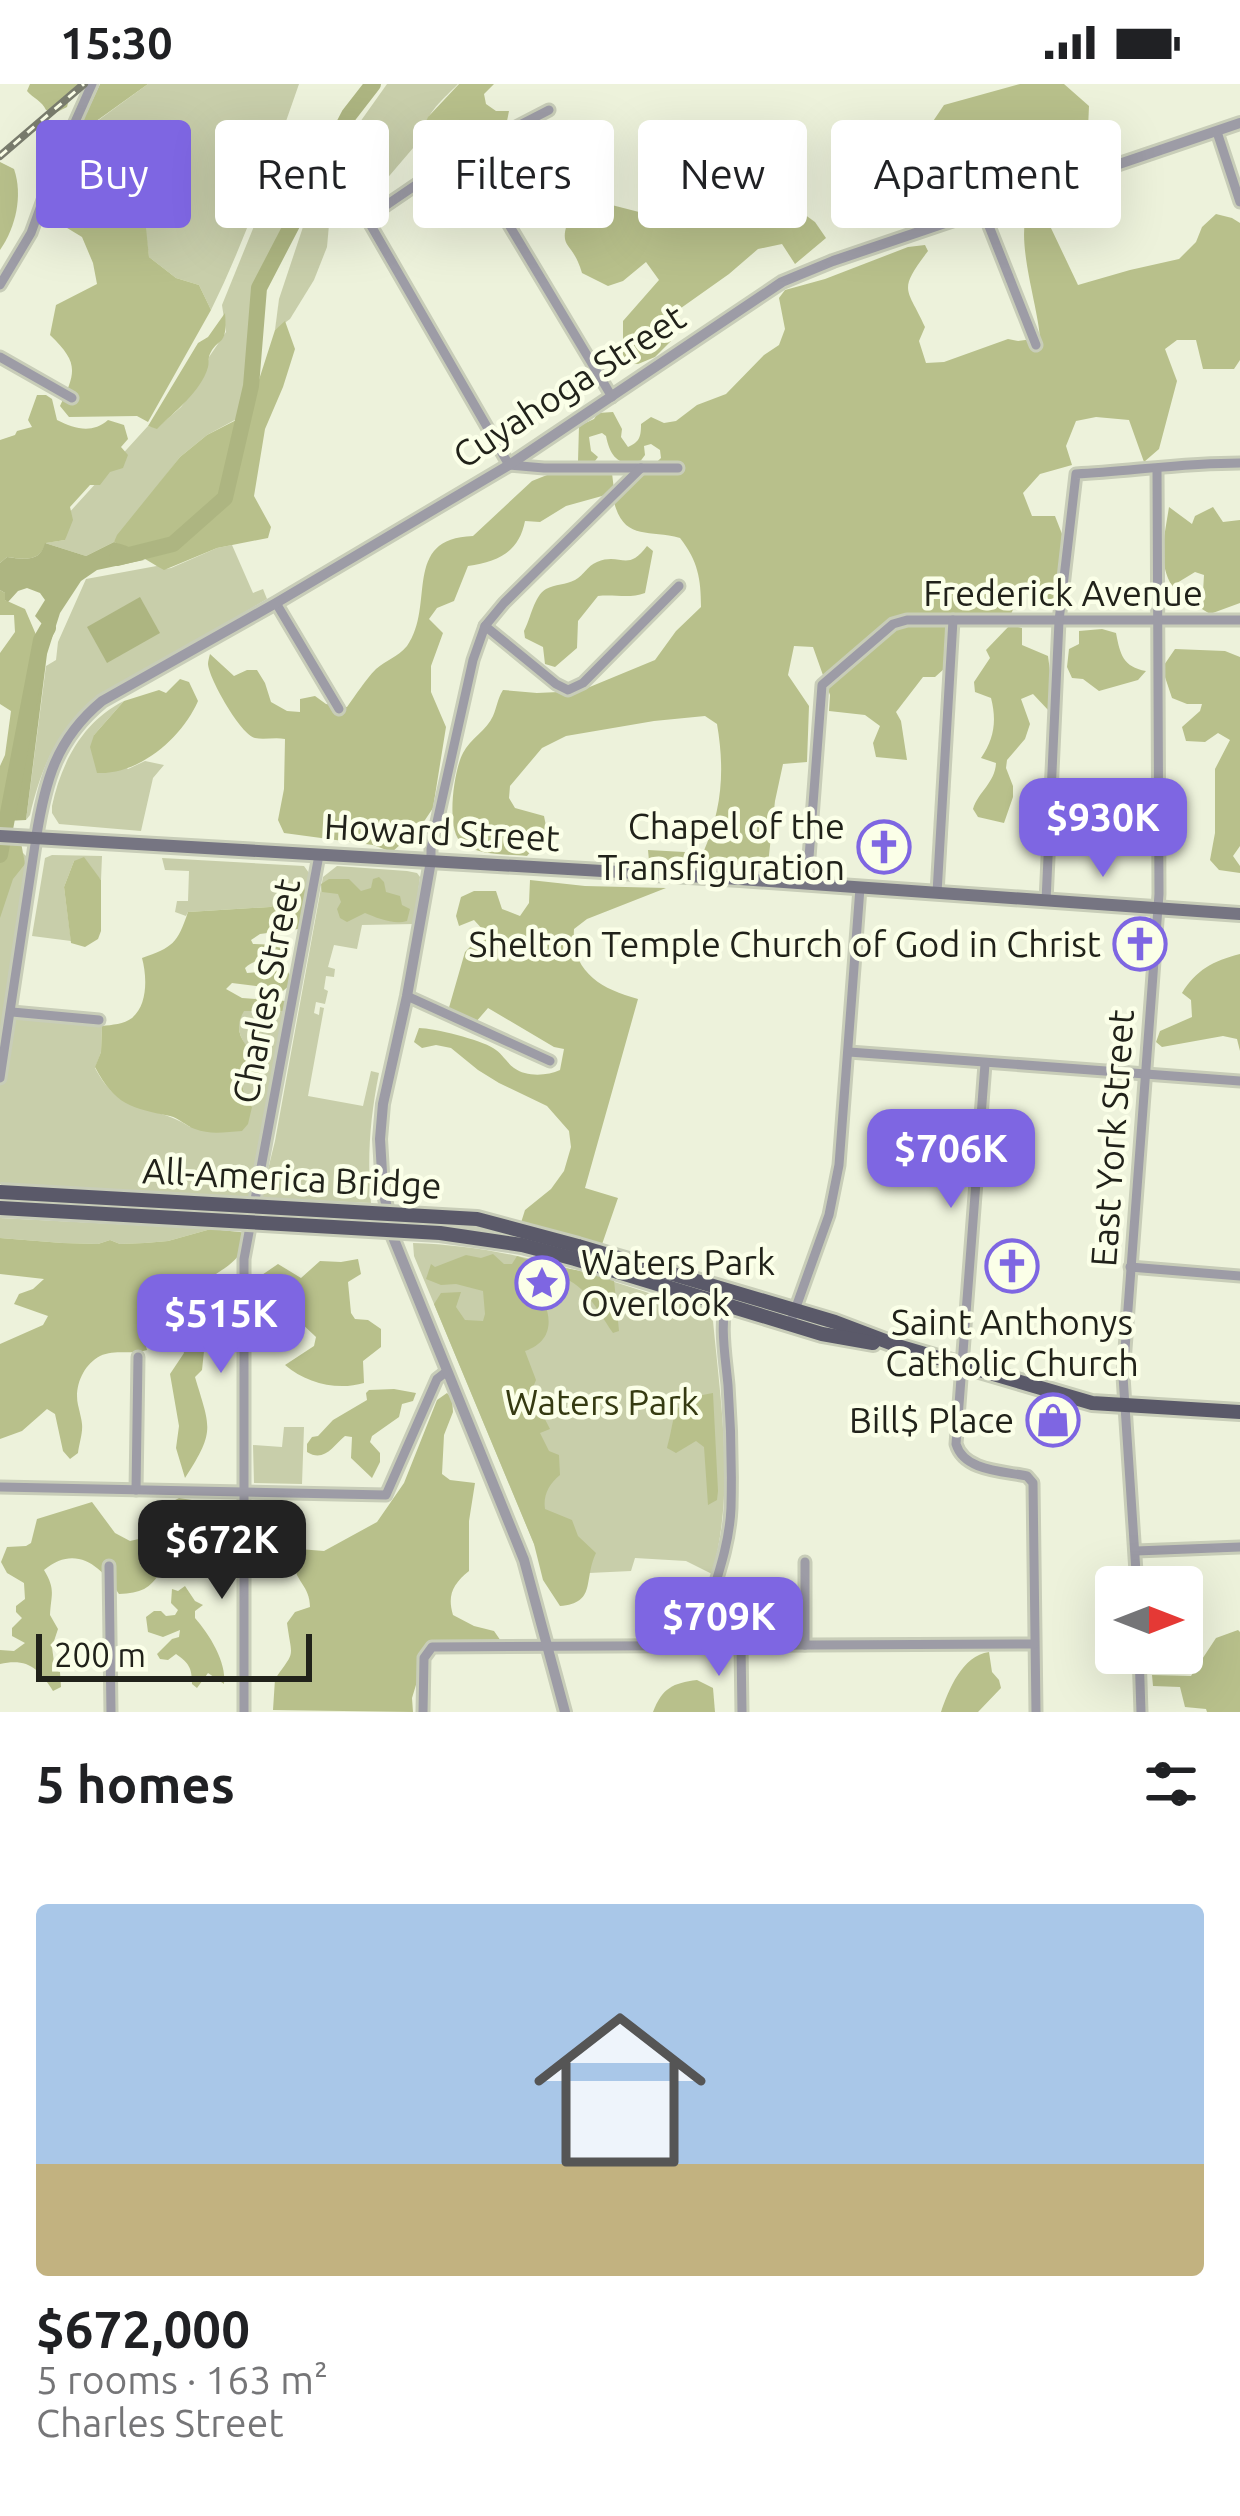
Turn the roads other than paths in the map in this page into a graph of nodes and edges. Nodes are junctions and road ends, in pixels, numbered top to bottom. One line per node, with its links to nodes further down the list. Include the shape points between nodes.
1 (92, 84): 12 (street, via 31,233)
2 (549, 110): 3 (street)
3 (530, 120)
4 (1240, 122): 5 (street, Cuyahoga Street)
5 (1217, 132): 6 (street, Cuyahoga Street); 8 (street)
6 (1121, 164)
7 (413, 185): 18 (street, via 364,214)
8 (1240, 202)
9 (511, 228): 15 (street)
10 (933, 228): 15 (street, Cuyahoga Street, via 797,274)
11 (990, 228): 13 (street)
12 (0, 285)
13 (1036, 345)
14 (0, 358): 16 (street)
15 (612, 397): 18 (street, Cuyahoga Street)
16 (72, 398)
17 (1240, 464): 21 (street)
18 (509, 465): 19 (street); 23 (street, Cuyahoga Street)
19 (641, 468): 20 (street); 28 (street)
20 (678, 468)
21 (1157, 470): 25 (street, East York Street); 27 (street, via 1076,474)
22 (679, 586): 28 (street, via 568,689)
23 (276, 603): 29 (street); 31 (street, Cuyahoga Street, via 81,718 49,776)
24 (953, 620): 27 (street, Frederick Avenue); 34 (street, Frederick Avenue, via 900,620 822,685); 36 (street)
25 (1159, 620): 26 (street, Frederick Avenue); 27 (street, Frederick Avenue); 38 (street, East York Street)
26 (1240, 620)
27 (1059, 621): 37 (street)
28 (485, 626): 33 (street)
29 (339, 709)
30 (0, 836): 31 (main road, Howard Street)
31 (36, 838): 32 (main road, Howard Street); 41 (street)
32 (319, 854): 33 (main road, Howard Street); 63 (street, Charles Street, via 244,1259)
33 (431, 861): 34 (main road, Howard Street); 40 (street)
34 (807, 884): 35 (main road, Howard Street)
35 (860, 888): 36 (main road, Howard Street); 43 (street)
36 (937, 892): 37 (main road, Howard Street)
37 (1046, 901): 38 (main road, Howard Street)
38 (1157, 908): 39 (main road, Howard Street); 46 (street, East York Street)
39 (1240, 914)
40 (407, 996): 44 (street); 58 (street, via 383,1104 383,1189 393,1237)
41 (12, 1012): 42 (street); 47 (street)
42 (99, 1020)
43 (849, 1052): 45 (street); 55 (street, via 834,1194)
44 (550, 1061)
45 (986, 1064): 46 (street); 57 (street)
46 (1144, 1075): 48 (street); 52 (street, East York Street)
47 (0, 1078)
48 (1240, 1081)
49 (0, 1192): 51 (main road, All-America Bridge, bridge, via 477,1219)
50 (0, 1208): 51 (main road, All-America Bridge, bridge, via 440,1233)
51 (576, 1253): 54 (main road)
52 (1130, 1267): 53 (street); 59 (street, East York Street)
53 (1240, 1276)
54 (719, 1295): 55 (main road); 70 (street, via 730,1515)
55 (793, 1318): 57 (main road, via 835,1322)
56 (138, 1357): 62 (street)
57 (962, 1365): 59 (main road); 69 (street, via 958,1453 1033,1483)
58 (446, 1372): 63 (street, via 388,1494); 73 (street, via 524,1560)
59 (1124, 1406): 60 (main road); 65 (street, East York Street)
60 (1240, 1412)
61 (0, 1487): 62 (street)
62 (136, 1490): 63 (street)
63 (244, 1493): 76 (street, Charles Street)
64 (1240, 1547): 65 (street)
65 (1136, 1551): 68 (street, East York Street)
66 (805, 1562): 71 (street)
67 (109, 1566): 75 (street)
68 (1136, 1566)
69 (1034, 1644): 71 (street); 80 (street)
70 (698, 1645): 72 (street); 73 (street)
71 (805, 1645): 72 (street)
72 (741, 1646): 79 (street)
73 (549, 1647): 77 (street, via 429,1648); 78 (street)
74 (1140, 1674): 81 (street)
75 (110, 1712)
76 (244, 1712)
77 (423, 1712)
78 (565, 1712)
79 (742, 1712)
80 (1036, 1712)
81 (1141, 1712)

